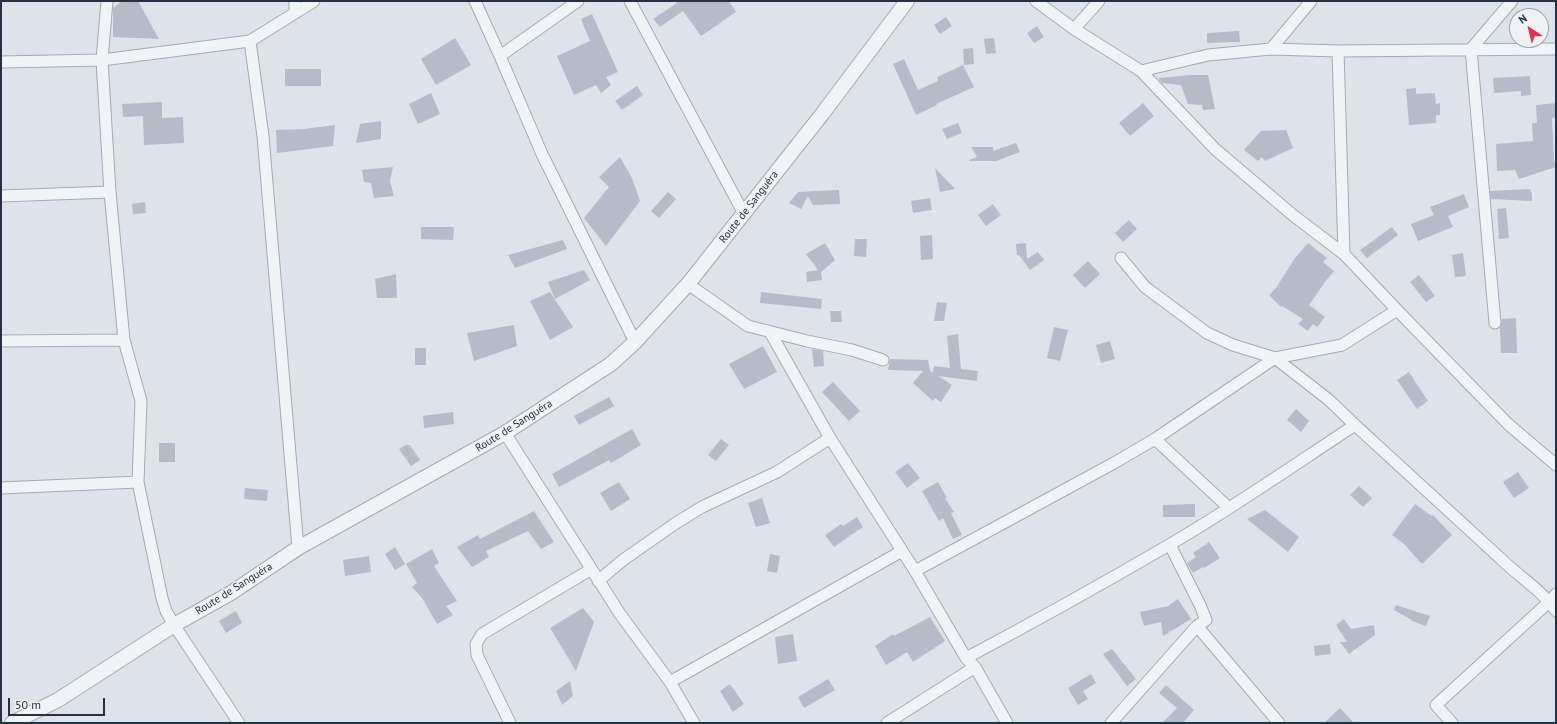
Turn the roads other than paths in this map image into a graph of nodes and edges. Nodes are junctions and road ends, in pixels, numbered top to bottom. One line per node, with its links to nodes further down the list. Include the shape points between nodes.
1 (107, 1): 20 (street)
2 (295, 1): 12 (street)
3 (314, 1): 12 (street)
4 (475, 1): 19 (street)
5 (578, 1): 19 (street)
6 (630, 1): 25 (street)
7 (907, 1): 25 (street, Route de Sanguéra)
8 (1036, 1): 13 (street)
9 (1099, 1): 13 (street)
10 (1311, 1): 16 (street)
11 (1512, 1): 17 (street)
12 (295, 13): 14 (street)
13 (1074, 29): 22 (street)
14 (250, 41): 20 (street); 46 (street, via 264,136)
15 (1556, 48): 17 (street)
16 (1271, 49): 18 (street); 22 (street, via 1208,55)
17 (1471, 49): 18 (street); 30 (street)
18 (1338, 50): 26 (street)
19 (500, 56): 34 (street, via 542,154)
20 (102, 60): 21 (street); 23 (street)
21 (1, 62)
22 (1141, 71): 26 (street, via 1216,149 1294,216)
23 (110, 192): 24 (street); 32 (street)
24 (1, 196)
25 (744, 214): 28 (street, Route de Sanguéra)
26 (1344, 254): 29 (street)
27 (1121, 258): 35 (street, via 1146,286 1207,333 1233,345)
28 (688, 284): 31 (street, via 748,326); 34 (street, Route de Sanguéra)
29 (1397, 310): 35 (street, via 1342,345); 41 (street, via 1508,424)
30 (1495, 323)
31 (770, 332): 36 (street, via 852,350); 39 (street)
32 (124, 340): 33 (street); 42 (street, via 141,401)
33 (1, 341)
34 (635, 342): 38 (street, Route de Sanguéra, via 610,364)
35 (1275, 358): 37 (street, via 1329,400); 40 (street)
36 (883, 360)
37 (1355, 425): 44 (street); 51 (street, via 1511,569)
38 (505, 433): 46 (street, Route de Sanguéra); 48 (street)
39 (830, 438): 47 (street); 50 (street, via 777,472 702,507 676,523)
40 (1155, 439): 44 (street); 49 (street)
41 (1556, 465)
42 (138, 482): 43 (street); 53 (street, via 162,598)
43 (1, 488)
44 (1229, 508): 45 (street)
45 (1170, 545): 54 (street, via 1206,620); 55 (street)
46 (298, 548): 53 (street, Route de Sanguéra, via 231,593)
47 (902, 551): 49 (street); 57 (street)
48 (590, 570): 50 (street); 60 (street, via 482,634 476,644 477,655)
49 (915, 571): 55 (street)
50 (598, 581): 57 (street)
51 (1553, 598): 52 (street); 66 (street, via 1436,705)
52 (1556, 611)
53 (174, 625): 58 (street, Route de Sanguéra, via 58,700); 59 (street)
54 (1197, 626): 64 (street); 65 (street)
55 (966, 658): 56 (street)
56 (975, 667): 62 (street); 63 (street)
57 (670, 682): 61 (street)
58 (12, 723)
59 (239, 723)
60 (510, 723)
61 (694, 723)
62 (887, 723)
63 (1007, 723)
64 (1111, 723)
65 (1279, 723)
66 (1452, 723)

